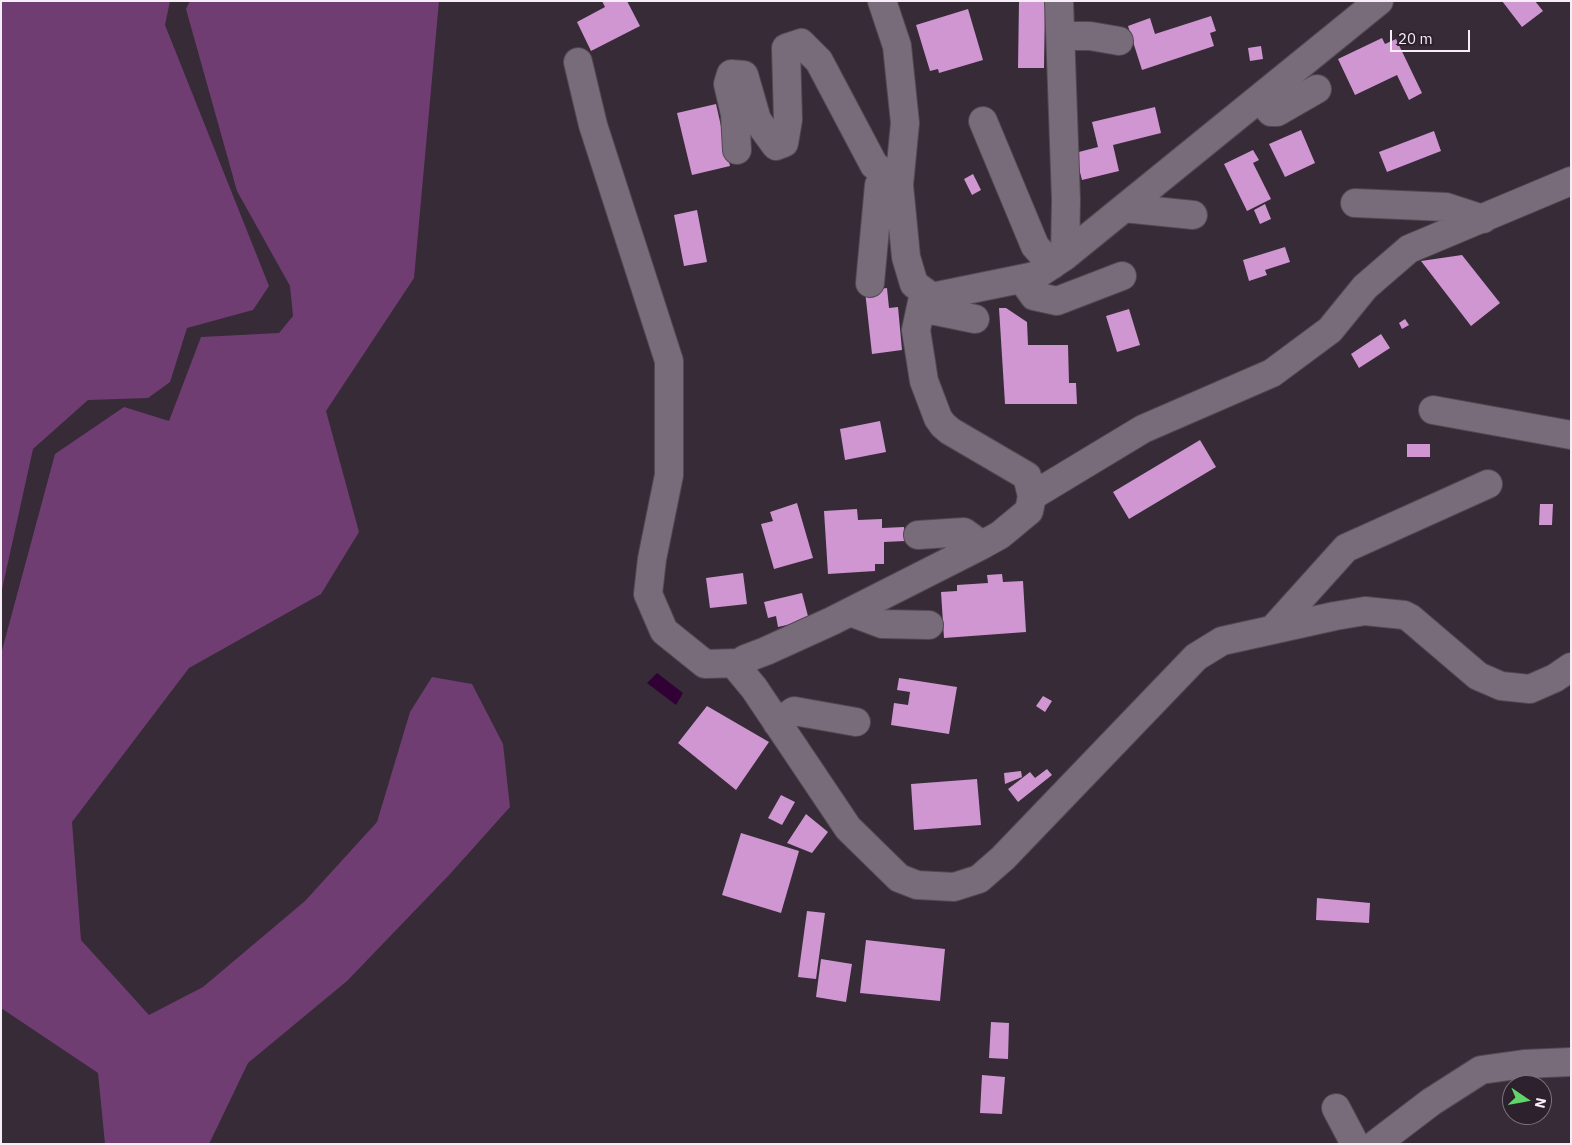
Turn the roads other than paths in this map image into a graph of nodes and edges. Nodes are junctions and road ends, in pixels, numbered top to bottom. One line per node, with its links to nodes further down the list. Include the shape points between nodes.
1 (882, 1): 11 (street, via 896,46 905,123)
2 (1059, 1): 4 (street)
3 (1371, 8): 8 (street)
4 (1061, 36): 5 (street); 17 (street, via 1066,200)
5 (1119, 41)
6 (578, 62): 32 (street, via 593,125 669,361 669,475 648,594 664,630 705,664)
7 (1317, 89): 8 (street, via 1277,112 1271,112)
8 (1260, 99): 14 (street)
9 (984, 121): 17 (street, via 1035,246)
10 (737, 150): 11 (street, via 735,114 728,84 732,74 744,75 757,120 776,146 784,143 788,120 786,48 801,43 820,60 874,165)
11 (893, 180): 20 (street, via 879,185); 21 (street, via 906,257 914,284)
12 (1571, 181): 16 (street)
13 (1354, 203): 16 (street, via 1446,207)
14 (1124, 208): 15 (street); 17 (street)
15 (1193, 215)
16 (1483, 219): 26 (street, via 1409,249 1365,287 1330,330 1272,373 1143,429)
17 (1059, 260): 19 (street, via 1035,276)
18 (1122, 276): 19 (street, via 1057,301 1034,296)
19 (1022, 279): 21 (street)
20 (870, 283)
21 (926, 302): 22 (street); 26 (street, via 916,330 924,382 943,425 1027,476)
22 (975, 319)
23 (1433, 410): 24 (street)
24 (1571, 435)
25 (1488, 484): 31 (street, via 1346,548)
26 (1032, 496): 28 (street, via 1029,512 1000,536)
27 (918, 535): 28 (street, via 964,532)
28 (982, 545): 29 (street)
29 (850, 612): 30 (street, via 882,624); 32 (street)
30 (929, 625)
31 (1273, 629): 33 (street, via 1365,611 1404,615 1419,624 1478,676 1501,686 1530,689); 35 (street, via 1222,641 1196,657 1003,858 979,879 954,887 916,885 899,878 848,828)
32 (740, 662): 35 (street, via 739,670)
33 (1571, 667)
34 (856, 722): 35 (street, via 794,711)
35 (777, 723)
36 (1571, 1062): 39 (street, via 1481,1070 1431,1102)
37 (1336, 1108): 38 (street)
38 (1355, 1144)
39 (1376, 1144)

